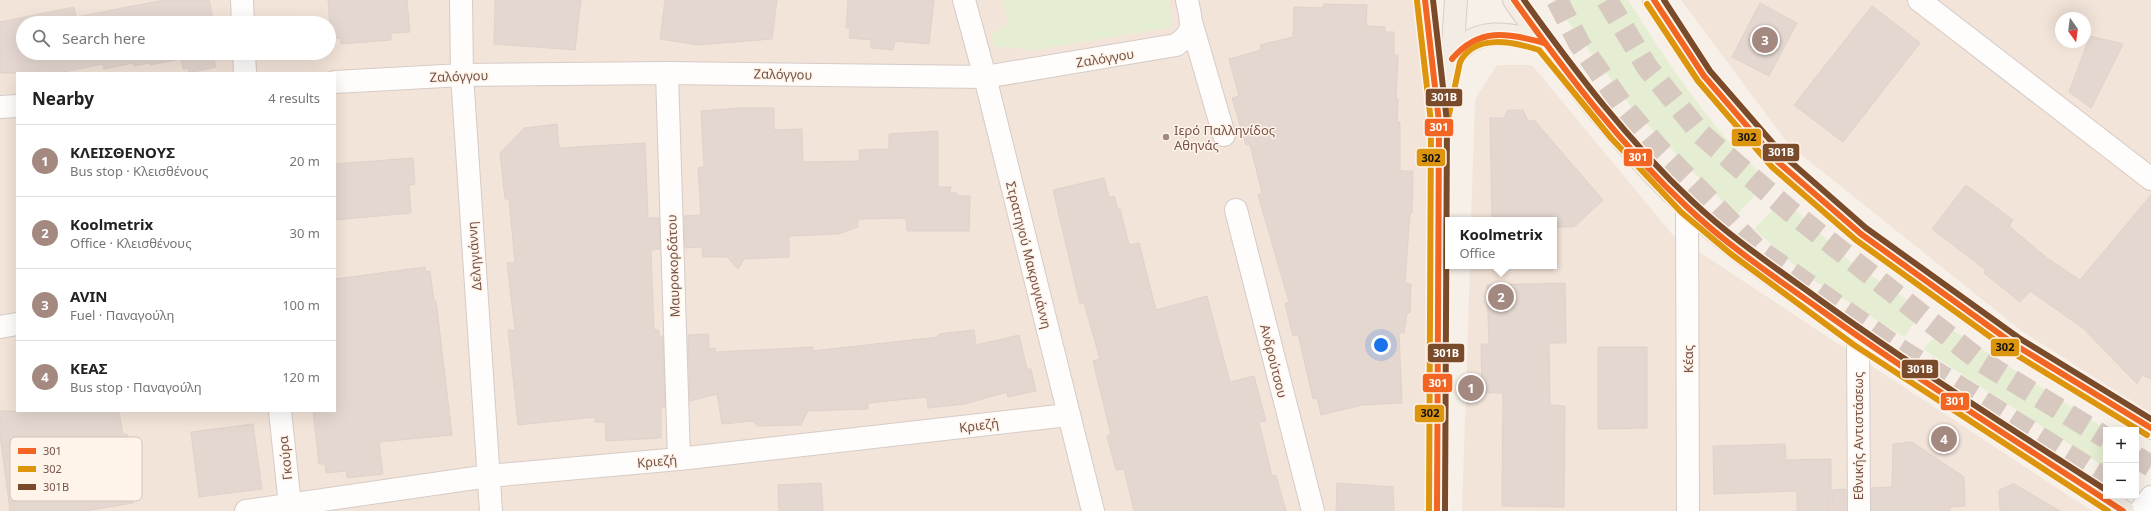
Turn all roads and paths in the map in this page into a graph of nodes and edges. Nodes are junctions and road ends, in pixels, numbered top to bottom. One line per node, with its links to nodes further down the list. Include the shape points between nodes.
1 (242, 0): 10 (street)
2 (461, 0): 17 (street, Δεληγιάννη)
3 (964, 0): 18 (street, Στρατηγού Μακρυγιάννη)
4 (1187, 0): 11 (street)
5 (1425, 0): 22 (main road)
6 (1456, 0): 13 (main road)
7 (1514, 0): 12 (main road)
8 (1654, 0): 32 (main road, via 1704,76 1778,162 1861,234 2015,345)
9 (1919, 0): 24 (street)
10 (243, 16)
11 (1192, 25): 18 (street, Ζαλόγγου, via 1188,38 1176,45); 23 (street)
12 (1544, 43): 13 (main road, via 1514,35 1489,34 1469,41); 25 (main road, via 1617,133)
13 (1452, 59): 22 (main road)
14 (244, 60): 15 (street)
15 (245, 72)
16 (667, 73): 17 (street, Ζαλόγγου); 18 (street, Ζαλόγγου); 33 (street, Μαυροκορδάτου)
17 (462, 74): 19 (street, Ζαλόγγου); 34 (street, Δεληγιάννη)
18 (985, 77): 31 (street, Στρατηγού Μακρυγιάννη)
19 (336, 82)
20 (16, 106): 21 (street)
21 (0, 107)
22 (1439, 122): 41 (main road)
23 (1224, 136)
24 (2151, 179)
25 (1687, 207): 29 (main road, via 1736,248); 42 (street, Κέας)
26 (1236, 210): 40 (street, Ανδρούτσου)
27 (16, 324): 28 (street)
28 (0, 327)
29 (1858, 338): 43 (street, Εθνικής Αντιστάσεως); 44 (main road)
30 (280, 412): 36 (street, Γκούρα)
31 (1068, 415): 33 (street, Κριεζή); 39 (street, Στρατηγού Μακρυγιάννη)
32 (2151, 428)
33 (680, 459): 34 (street, Κριεζή)
34 (489, 476): 36 (street, Κριεζή); 38 (street, Δεληγιάννη)
35 (2151, 497): 45 (street)
36 (290, 505): 37 (street, Κριεζή)
37 (246, 511)
38 (491, 511)
39 (1093, 511)
40 (1313, 511)
41 (1437, 511)
42 (1688, 511)
43 (1859, 511)
44 (2123, 511)
45 (2140, 511)

